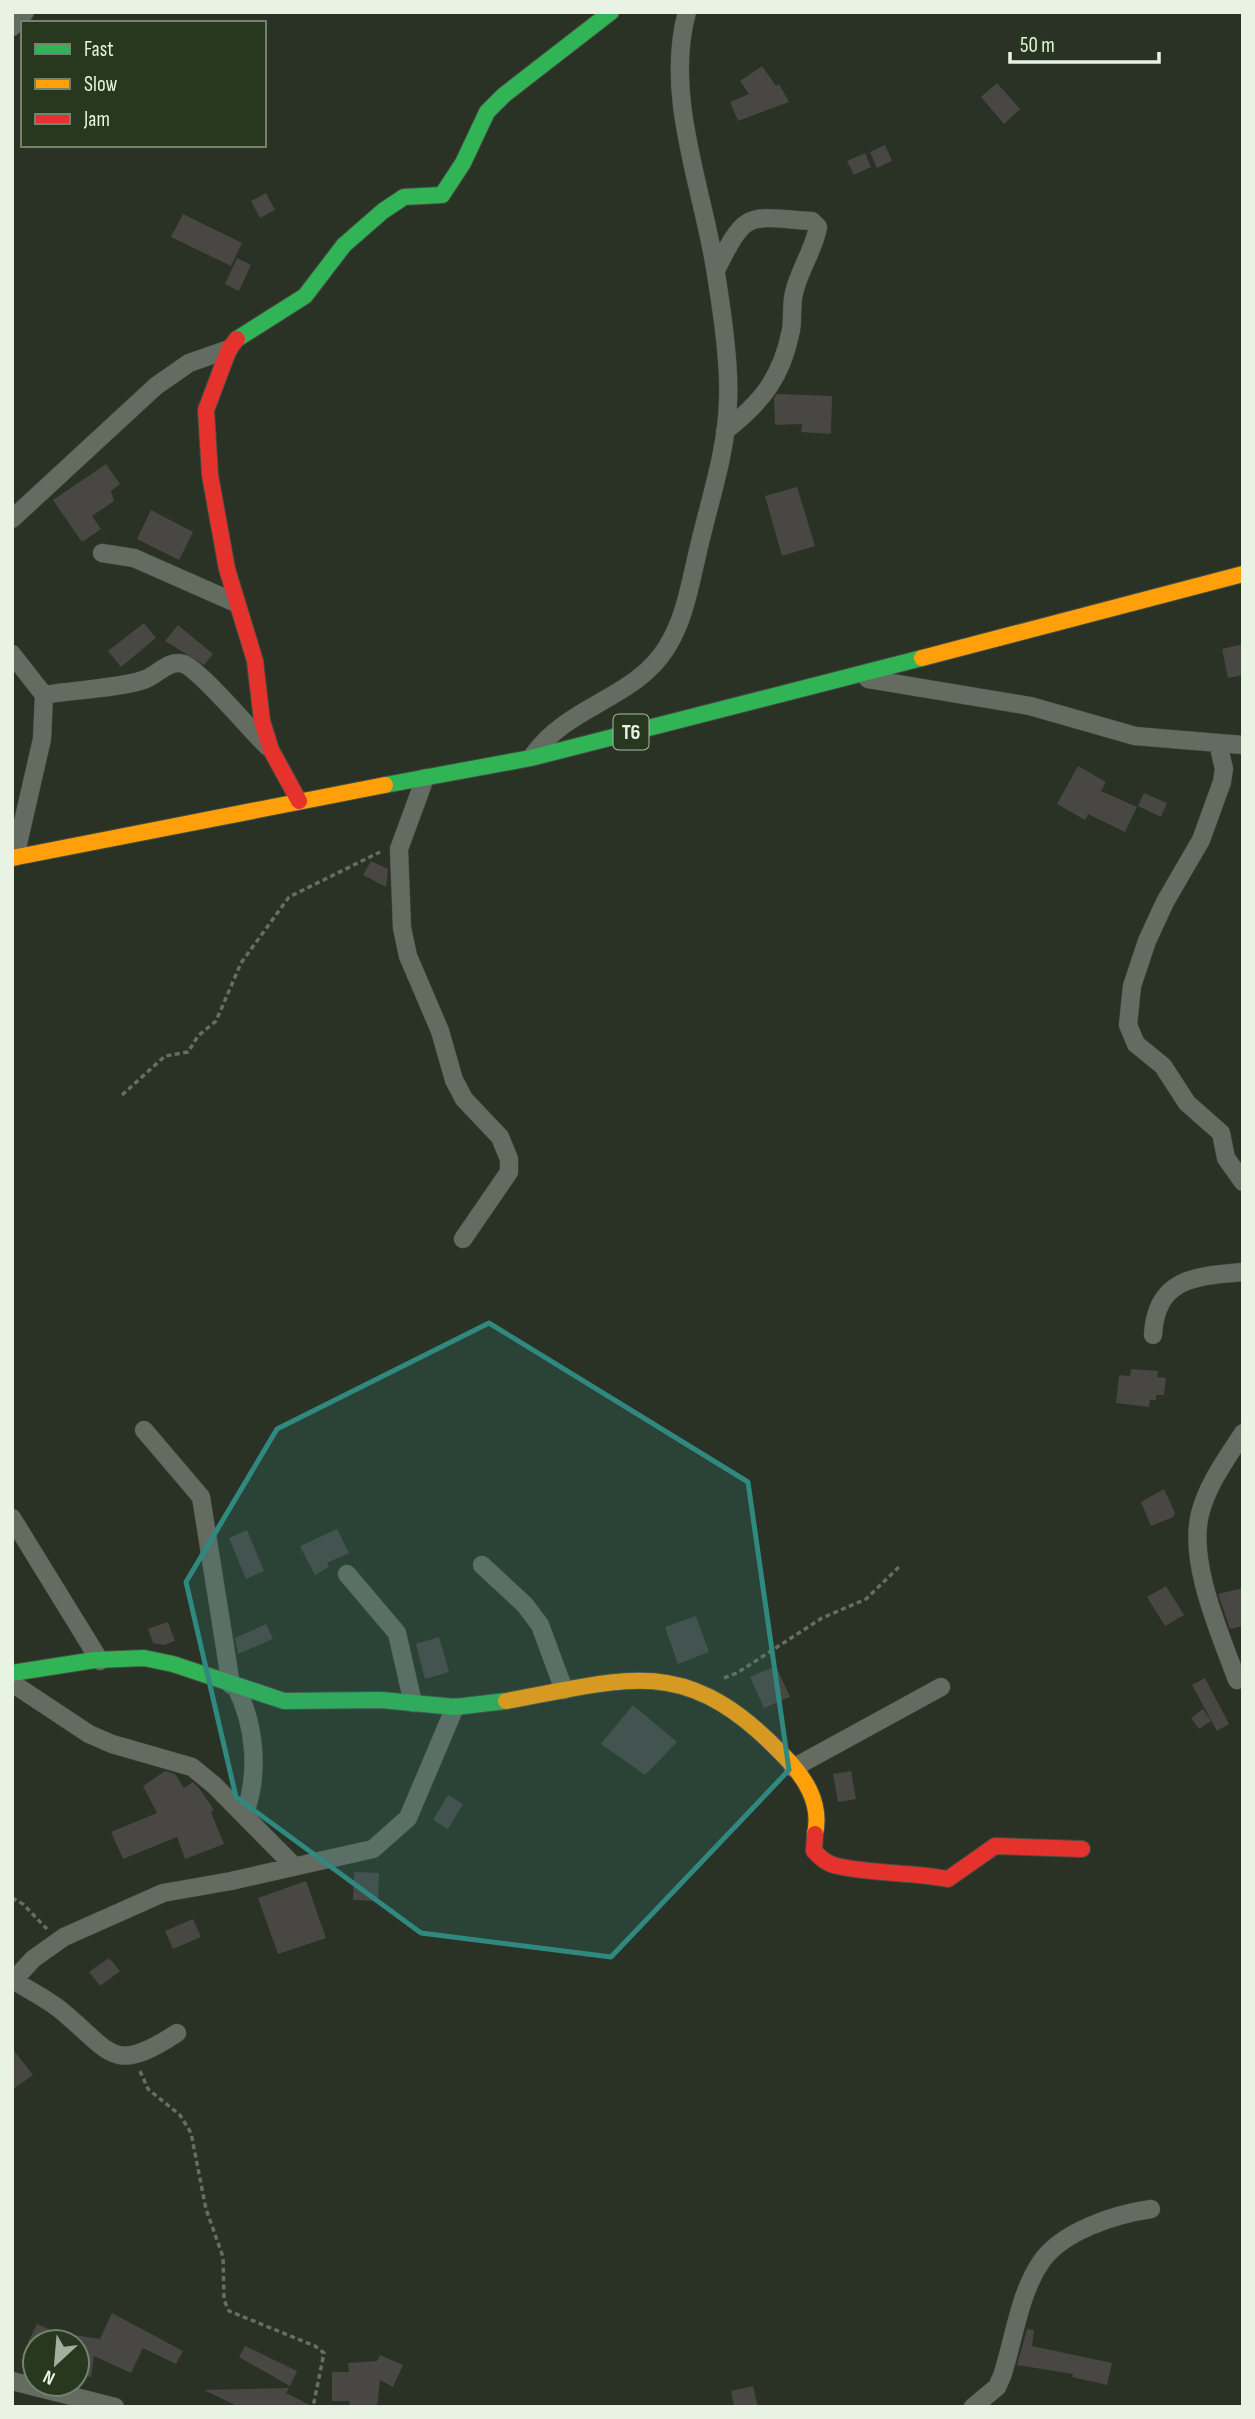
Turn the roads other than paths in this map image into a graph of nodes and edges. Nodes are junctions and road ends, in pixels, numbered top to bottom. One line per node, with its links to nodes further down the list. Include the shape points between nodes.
1 (25, 12): 4 (street)
2 (611, 12): 6 (main road, via 487,112 442,195 404,197 383,211 344,245 305,296 251,327)
3 (687, 12): 5 (street, via 681,91)
4 (12, 27)
5 (716, 270): 7 (street, via 729,399); 7 (street, via 746,221 756,217 811,221 818,227 793,294 791,330 780,371 754,408)
6 (229, 349): 8 (street, via 188,363 156,386); 11 (main road, via 210,397 205,425)
7 (725, 431): 18 (street, via 681,621 666,649 605,702 562,724)
8 (12, 519)
9 (102, 553): 11 (street, via 134,558)
10 (1243, 574): 13 (main road, T6)
11 (236, 603): 17 (main road, via 255,661 262,721)
12 (12, 654): 14 (street)
13 (851, 677): 15 (street, via 1030,706 1135,736); 18 (main road, T6)
14 (44, 695): 17 (street, via 130,683 182,663 200,675); 21 (street, via 42,739)
15 (1218, 743): 16 (street); 22 (street, via 1222,782 1201,840 1147,941 1132,986 1128,1025 1136,1044 1163,1066 1187,1103 1221,1133 1226,1158)
16 (1243, 745)
17 (271, 750): 20 (main road)
18 (531, 758): 19 (main road, T6)
19 (425, 778): 20 (main road, T6); 23 (street, via 399,849 401,929 454,1080 464,1099 500,1137 509,1159 509,1172)
20 (299, 801): 21 (main road, T6, via 82,842)
21 (15, 848)
22 (1243, 1182)
23 (463, 1239)
24 (1243, 1272): 25 (street, via 1201,1277 1167,1291 1154,1314)
25 (1153, 1335)
26 (144, 1430): 35 (street, via 201,1497)
27 (1243, 1433): 33 (street, via 1205,1497 1197,1533 1207,1597)
28 (12, 1518): 31 (street)
29 (482, 1565): 37 (street, via 540,1625)
30 (347, 1574): 38 (street, via 397,1633)
31 (100, 1661): 32 (main road); 35 (main road, via 147,1658)
32 (12, 1673)
33 (1237, 1680)
34 (12, 1683): 41 (street, via 89,1734 192,1767)
35 (233, 1686): 38 (main road, via 273,1699); 41 (street, via 247,1709 251,1737 252,1793)
36 (941, 1687): 40 (street)
37 (564, 1690): 39 (main road); 40 (main road, via 637,1678 695,1688 721,1700 747,1721)
38 (413, 1703): 39 (main road)
39 (455, 1707): 43 (street, via 408,1818 373,1849)
40 (793, 1768): 42 (main road, via 811,1793 818,1814 814,1851 835,1866 948,1879 995,1846)
41 (244, 1815): 43 (street)
42 (1082, 1849)
43 (293, 1865): 44 (street, via 163,1893 96,1920 33,1959)
44 (13, 1981): 45 (street, via 59,2008 91,2041 122,2056 146,2052)
45 (177, 2034)
46 (1151, 2208): 49 (street, via 1108,2217 1050,2251 1029,2287 997,2387)
47 (12, 2381): 48 (street)
48 (114, 2407)
49 (973, 2407)

